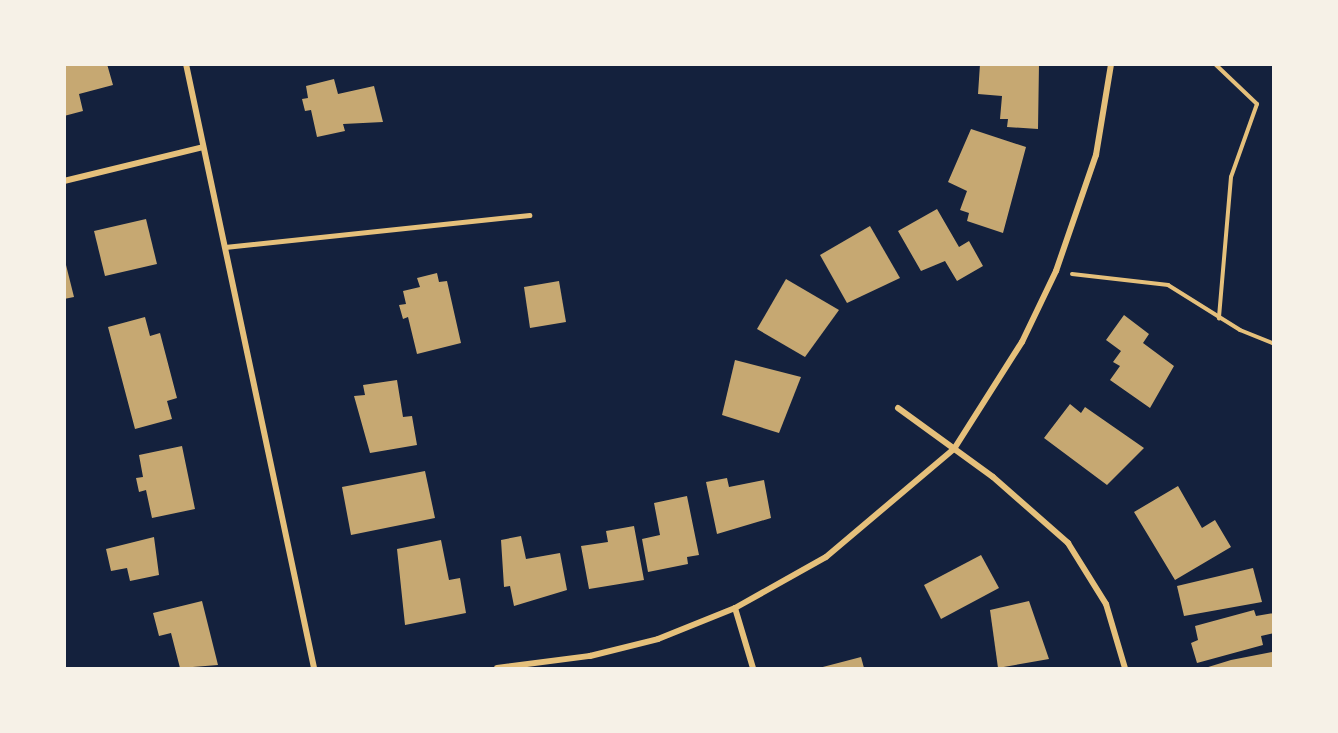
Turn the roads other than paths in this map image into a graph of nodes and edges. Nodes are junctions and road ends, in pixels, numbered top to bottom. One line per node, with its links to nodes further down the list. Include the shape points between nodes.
1 (186, 64): 3 (street)
2 (1111, 64): 8 (street, via 1096,155 1056,271 1022,342)
3 (203, 147): 4 (street); 6 (street)
4 (64, 181)
5 (529, 215): 6 (lane)
6 (225, 247): 10 (street)
7 (898, 408): 8 (street)
8 (954, 449): 9 (street, via 826,557); 13 (street, via 1068,543 1106,604)
9 (735, 608): 11 (street, via 658,639 590,656); 12 (street)
10 (314, 669)
11 (497, 669)
12 (753, 669)
13 (1125, 669)

